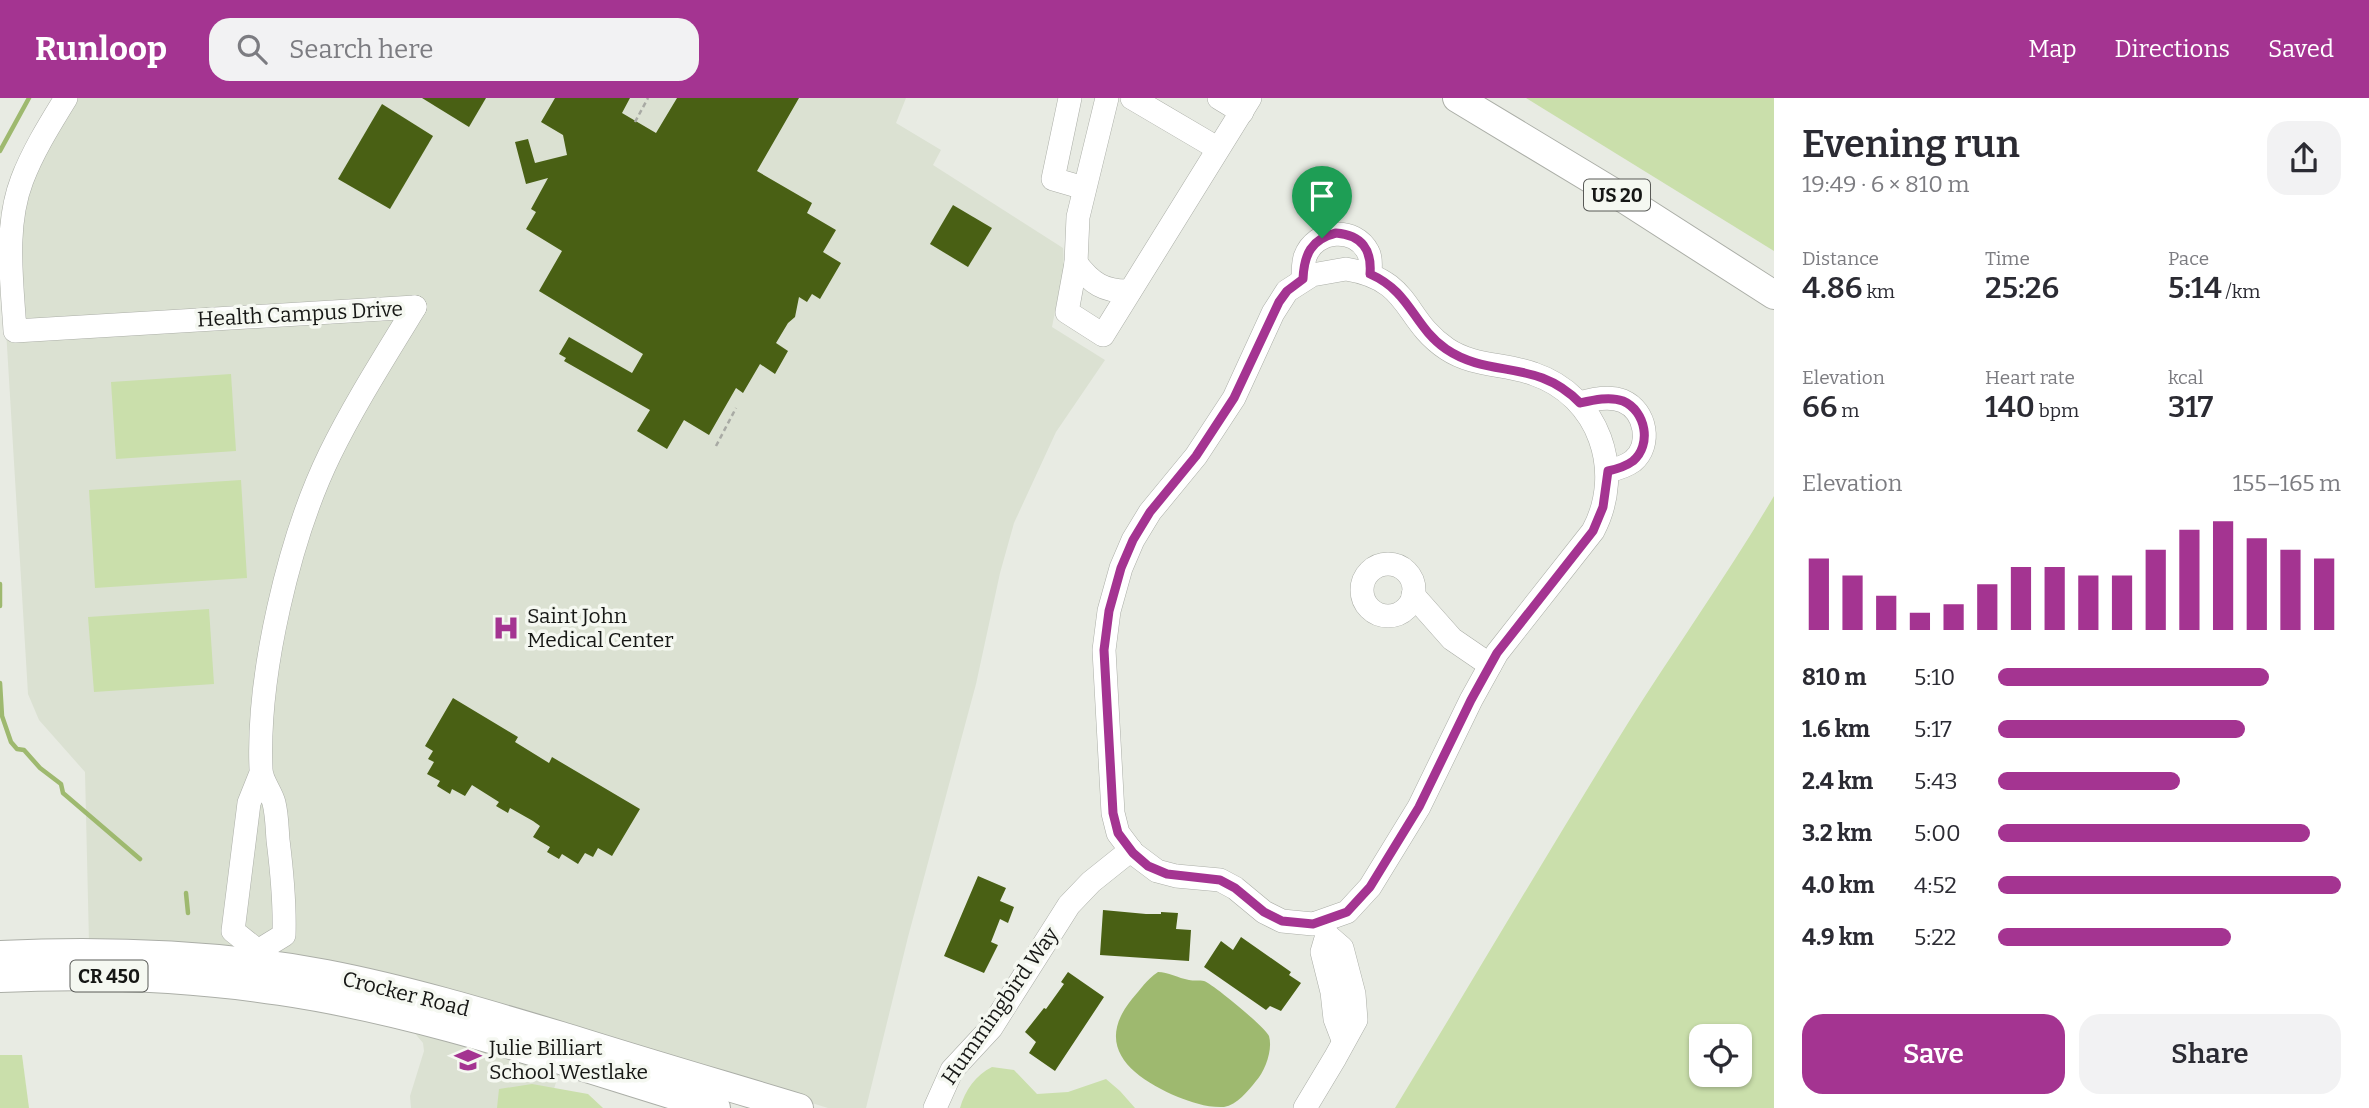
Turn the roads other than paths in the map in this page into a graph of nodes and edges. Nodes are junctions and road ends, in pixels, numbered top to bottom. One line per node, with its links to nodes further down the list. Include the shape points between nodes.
1 (66, 98): 20 (street, Health Campus Drive, via 27,166 12,216 15,331 415,307 344,426 302,525 269,662)
2 (1070, 98): 10 (street, via 1053,179)
3 (1107, 98): 10 (street)
4 (1132, 98): 9 (street)
5 (1219, 98): 7 (street)
6 (1457, 98): 8 (main road, US 20)
7 (1246, 105): 9 (street)
8 (1485, 106): 15 (main road, US 20)
9 (1217, 148): 14 (street)
10 (1084, 188): 11 (street)
11 (1076, 263): 14 (street, via 1094,284 1111,291); 14 (street, via 1067,312 1103,335)
12 (1370, 274): 13 (street, via 1346,269); 13 (street, via 1370,257 1364,246 1351,236 1336,233 1308,250); 16 (street, via 1398,291 1447,349 1478,363 1536,374)
13 (1303, 279): 21 (street, via 1279,302 1234,398 1196,456 1150,512 1116,581 1104,650 1111,791 1118,833)
14 (1130, 291)
15 (1774, 295)
16 (1580, 403): 17 (street, via 1598,432); 17 (street, via 1616,399 1633,407 1639,416 1645,436 1639,455)
17 (1608, 471): 19 (street, via 1603,507 1593,531)
18 (1413, 595): 19 (street, via 1452,639)
19 (1490, 665): 22 (street, via 1425,796 1370,887)
20 (261, 773): 24 (street, Health Campus Drive, via 249,803 233,930); 24 (street, Health Campus Drive, via 274,802 285,925 284,936)
21 (1131, 850): 22 (street, via 1157,871 1220,880 1282,921); 28 (street, Hummingbird Way, via 1069,905 990,1028 952,1070)
22 (1325, 929): 29 (street, via 1322,952 1343,1040)
23 (0, 955): 24 (main road, Crocker Road, via 139,954)
24 (256, 968): 25 (main road, Crocker Road / CR 450, via 217,984 111,976); 26 (main road, Crocker Road, via 379,1010); 27 (main road, Crocker Road, via 325,974 444,1002)
25 (0, 978)
26 (716, 1108)
27 (799, 1108)
28 (935, 1108)
29 (1305, 1108)

